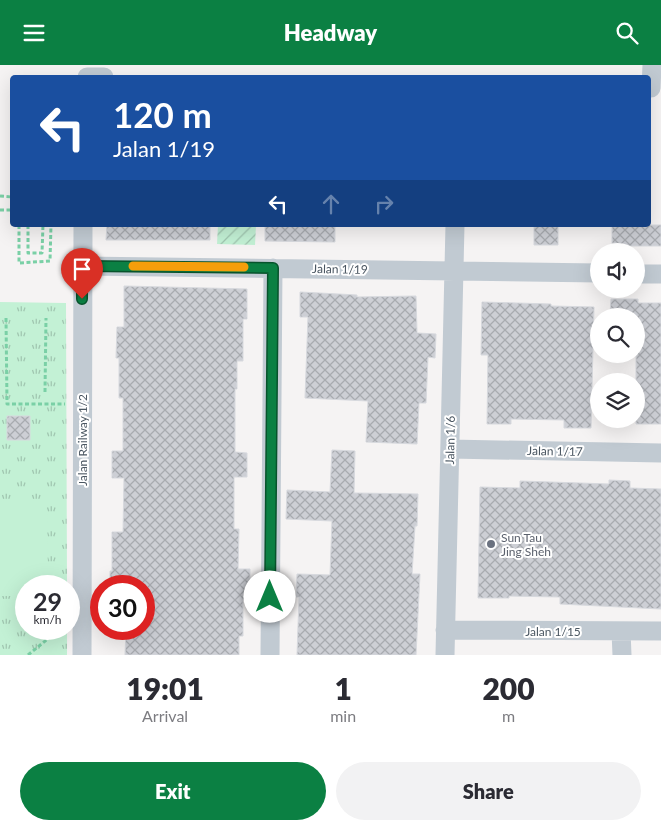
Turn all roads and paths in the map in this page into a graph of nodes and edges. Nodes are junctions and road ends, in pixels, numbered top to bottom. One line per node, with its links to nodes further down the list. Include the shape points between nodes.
1 (652, 65): 2 (street)
2 (654, 88)
3 (20, 227): 6 (path, via 19,263 50,261)
4 (28, 227): 5 (path, via 28,253 42,253)
5 (43, 227)
6 (51, 227)
7 (82, 227): 9 (street, Jalan Railway 1/2)
8 (455, 227): 11 (street, Jalan 1/6)
9 (82, 266): 10 (street, Jalan 1/19); 26 (street, Jalan Railway 1/2)
10 (273, 268): 11 (street, Jalan 1/19); 27 (street)
11 (454, 271): 12 (street, Jalan 1/19); 19 (street, Jalan 1/6)
12 (590, 273)
13 (645, 274): 14 (street)
14 (661, 274)
15 (6, 318): 18 (path, via 6,403)
16 (46, 318): 17 (path)
17 (45, 392)
18 (70, 404)
19 (450, 449): 20 (street, Jalan 1/17); 21 (street, Jalan 1/6)
20 (661, 453)
21 (445, 630): 22 (street, Jalan 1/15); 28 (street, Jalan 1/6)
22 (621, 631): 23 (street, Jalan 1/15); 29 (street)
23 (661, 631)
24 (46, 640): 25 (path)
25 (28, 655)
26 (82, 655)
27 (270, 655)
28 (445, 655)
29 (622, 655)

